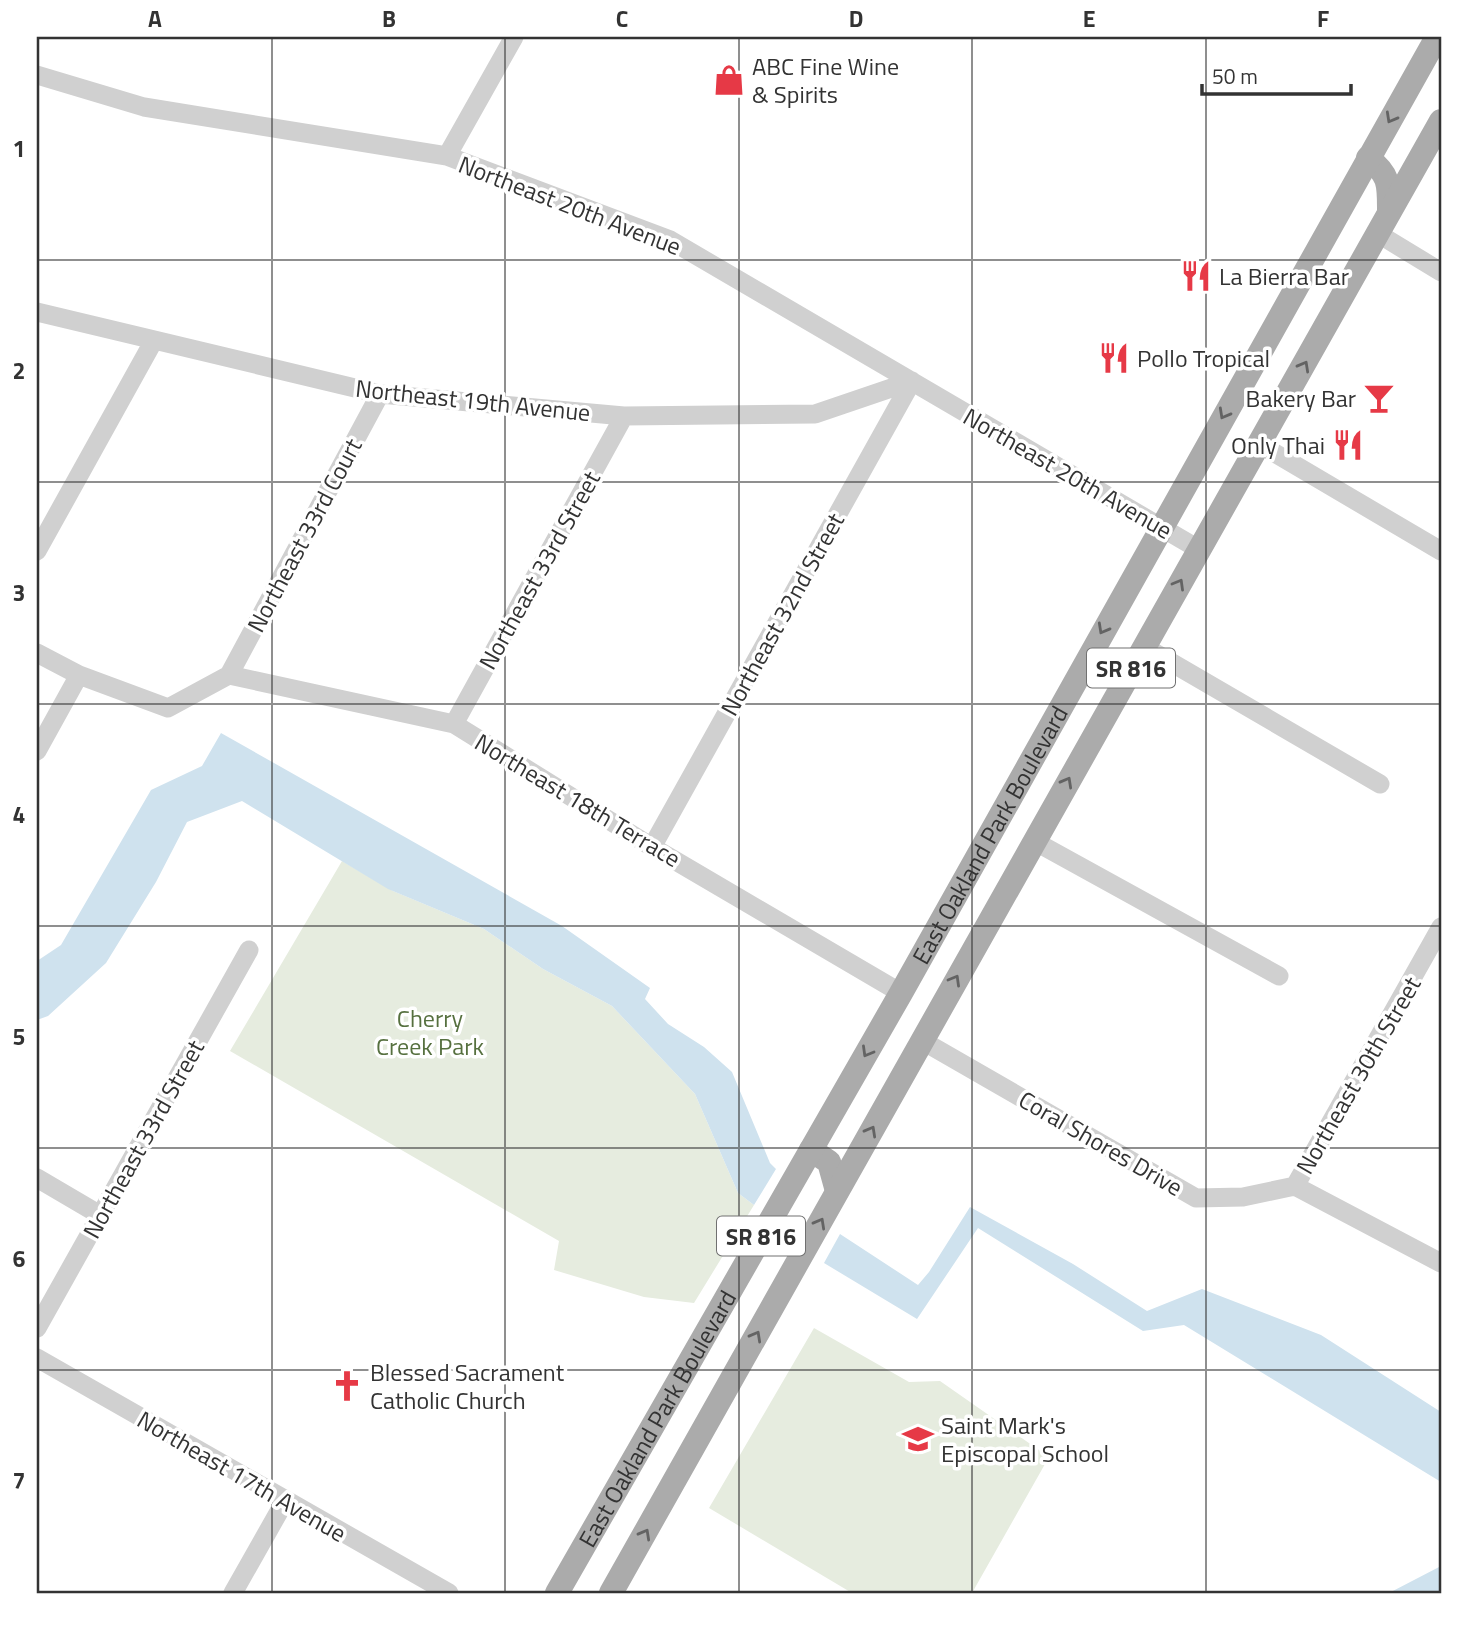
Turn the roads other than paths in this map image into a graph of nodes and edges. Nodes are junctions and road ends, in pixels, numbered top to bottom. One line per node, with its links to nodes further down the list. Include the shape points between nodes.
1 (514, 37): 5 (street)
2 (1437, 37): 6 (main road, East Oakland Park Boulevard / SR 816, one-way to 6)
3 (37, 75): 5 (street, Northeast 20th Avenue, via 144,107)
4 (1441, 121): 7 (main road, East Oakland Park Boulevard / SR 816)
5 (447, 156): 11 (street, Northeast 20th Avenue, via 670,240)
6 (1368, 158): 7 (main road, via 1382,169 1389,185); 15 (main road, East Oakland Park Boulevard / SR 816, one-way to 15)
7 (1383, 222): 8 (street); 14 (main road, East Oakland Park Boulevard / SR 816, one-way to 7)
8 (1441, 272)
9 (37, 312): 10 (street, Northeast 19th Avenue)
10 (153, 342): 12 (street, Northeast 19th Avenue); 17 (street)
11 (912, 381): 13 (street, Northeast 19th Avenue, via 815,414); 15 (street, Northeast 20th Avenue); 27 (street, Northeast 32nd Street)
12 (380, 394): 13 (street, Northeast 19th Avenue); 22 (street, Northeast 33rd Court)
13 (624, 416): 23 (street, Northeast 33rd Street)
14 (1261, 445): 16 (main road, East Oakland Park Boulevard / SR 816); 18 (street)
15 (1160, 527): 16 (street, Northeast 20th Avenue); 31 (main road, East Oakland Park Boulevard / SR 816, one-way to 31)
16 (1200, 550): 19 (main road, East Oakland Park Boulevard / SR 816, one-way to 16)
17 (37, 551)
18 (1441, 551)
19 (1143, 646): 25 (street); 26 (main road, East Oakland Park Boulevard / SR 816, one-way to 19)
20 (37, 653): 21 (street)
21 (79, 675): 22 (street, via 168,708); 24 (street)
22 (229, 675): 23 (street, Northeast 18th Terrace)
23 (454, 724): 27 (street, Northeast 18th Terrace)
24 (37, 751)
25 (1380, 784)
26 (1034, 841): 30 (street); 32 (main road, East Oakland Park Boulevard / SR 816, one-way to 26)
27 (652, 847): 31 (street, Northeast 18th Terrace)
28 (1441, 927): 35 (street, Northeast 30th Street)
29 (249, 950): 37 (street, Northeast 33rd Street)
30 (1279, 976)
31 (901, 993): 32 (main road, via 905,1016); 33 (main road, East Oakland Park Boulevard / SR 816, one-way to 33)
32 (921, 1040): 35 (street, Coral Shores Drive, via 1196,1198 1243,1197); 36 (main road, East Oakland Park Boulevard / SR 816, one-way to 32)
33 (811, 1150): 36 (main road, via 829,1162); 44 (main road, East Oakland Park Boulevard / SR 816)
34 (37, 1178): 37 (street)
35 (1294, 1186): 38 (street)
36 (837, 1191): 45 (main road, East Oakland Park Boulevard / SR 816, one-way to 36)
37 (100, 1215): 39 (street, Northeast 33rd Street)
38 (1441, 1263)
39 (37, 1328)
40 (37, 1358): 41 (street, Northeast 17th Avenue)
41 (285, 1501): 42 (street); 43 (street, Northeast 17th Avenue)
42 (233, 1593)
43 (449, 1593)
44 (557, 1593)
45 (611, 1593)

